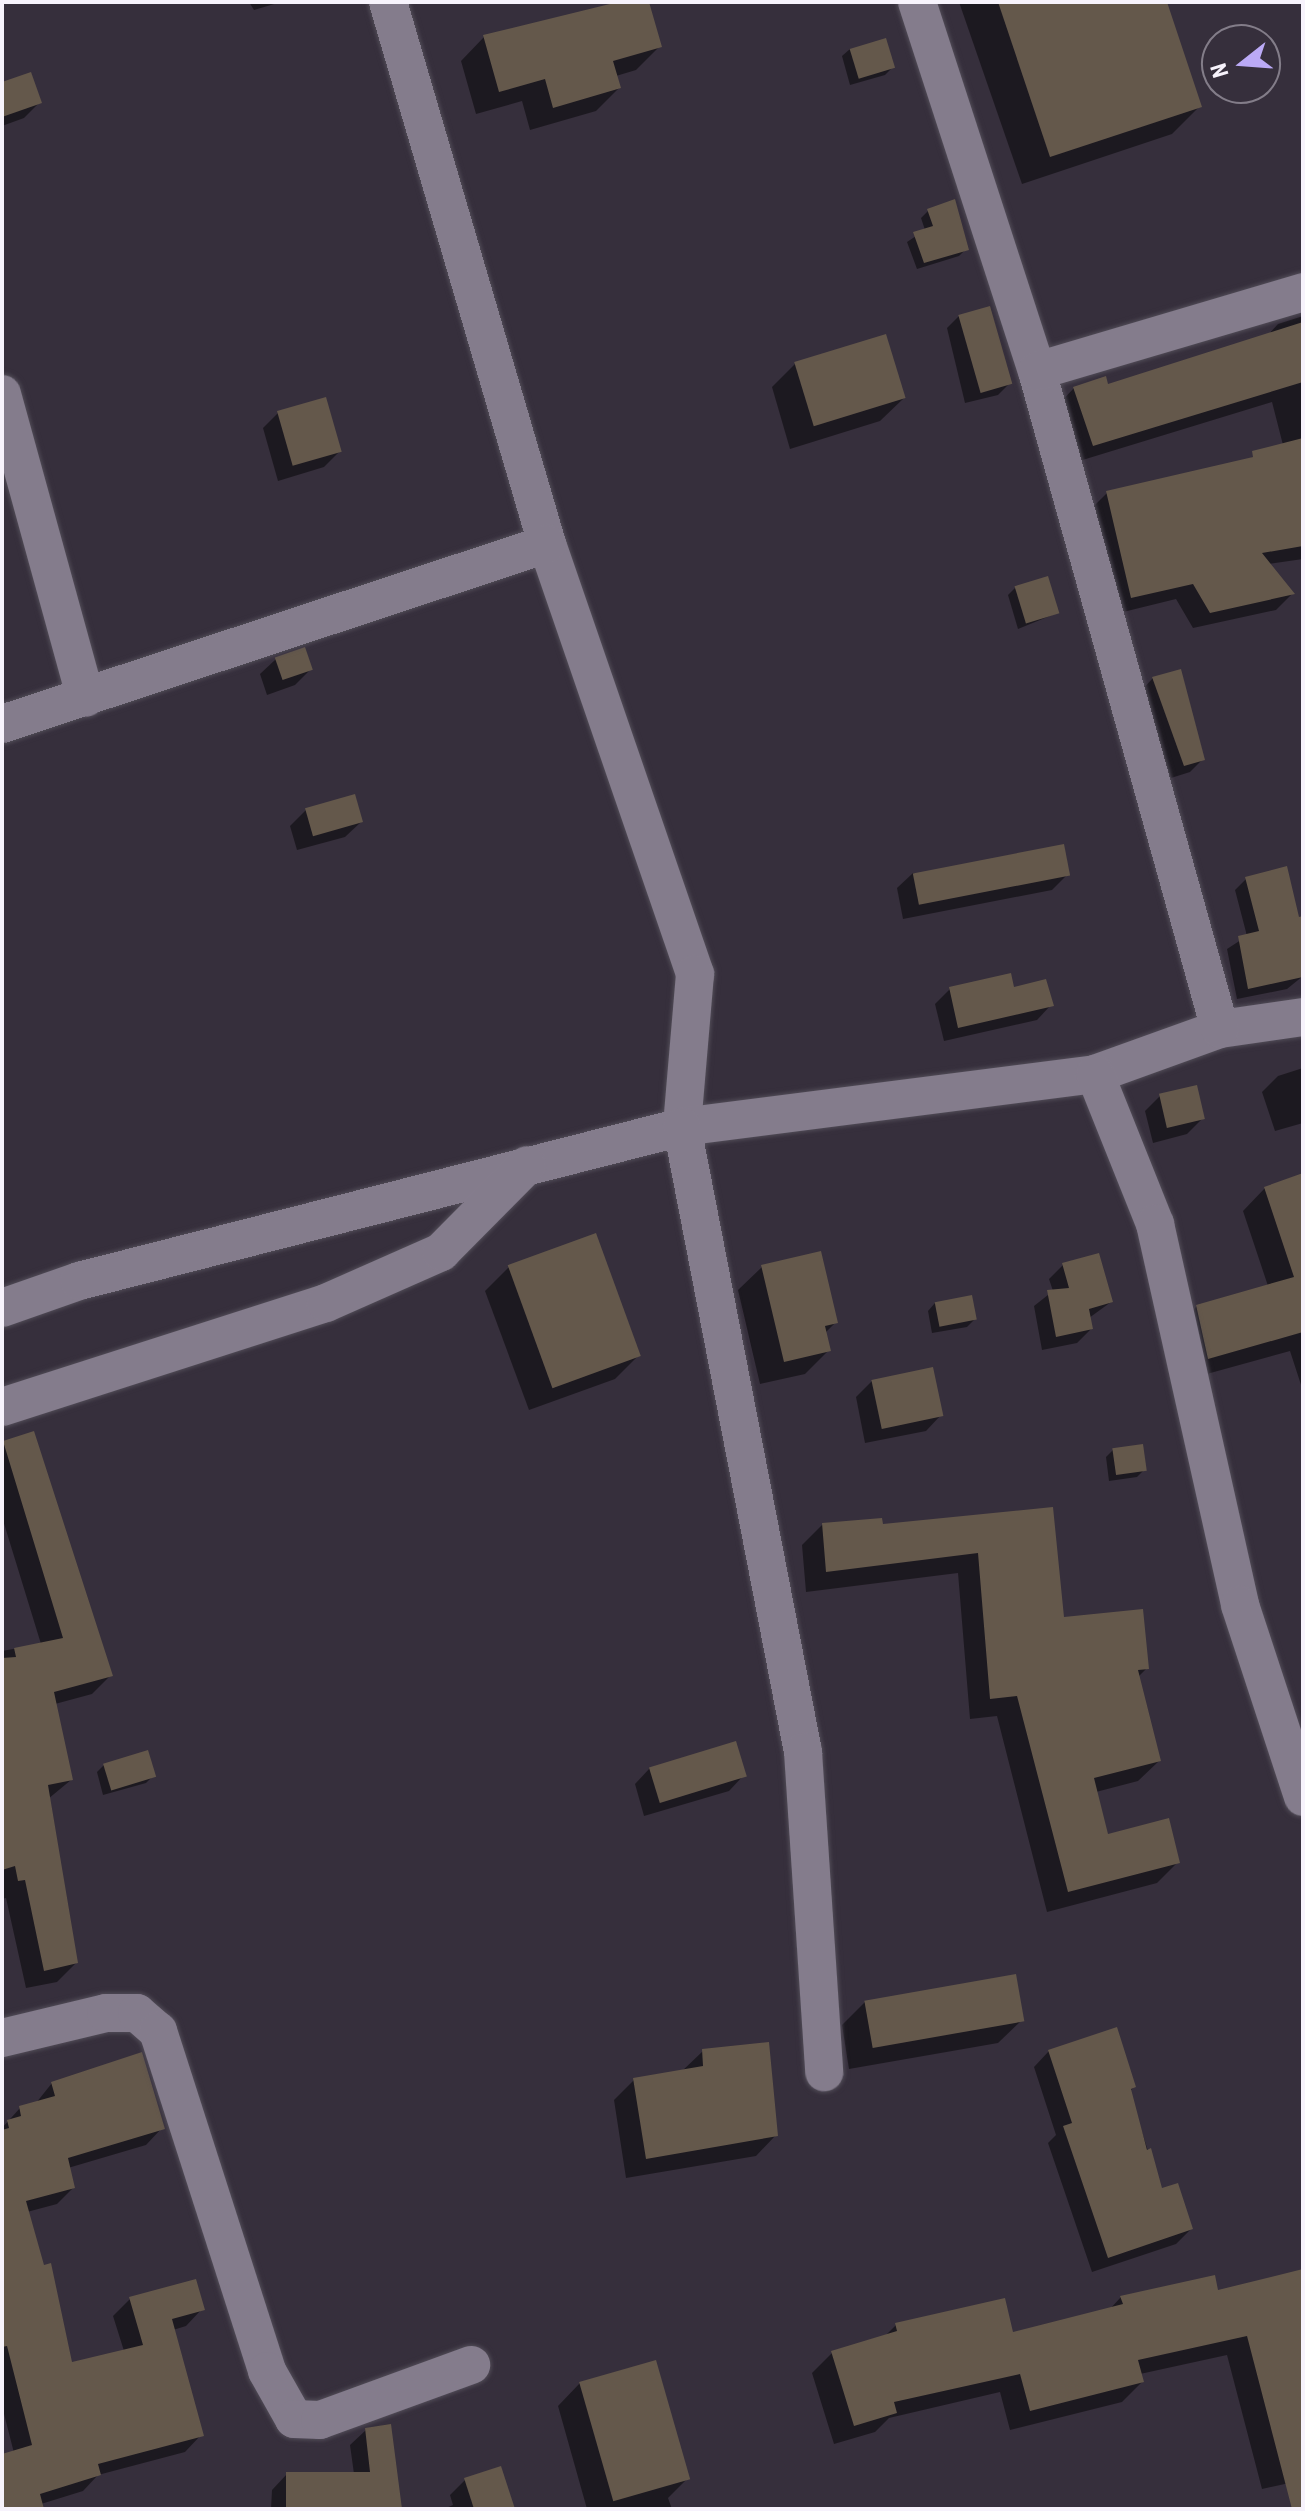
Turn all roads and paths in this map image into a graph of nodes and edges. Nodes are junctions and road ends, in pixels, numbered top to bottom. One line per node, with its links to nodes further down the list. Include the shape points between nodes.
1 (388, 2): 6 (street)
2 (917, 2): 4 (street)
3 (1303, 292): 4 (street)
4 (1037, 371): 10 (street)
5 (2, 394): 7 (street)
6 (547, 544): 7 (street); 12 (street, via 695,974)
7 (86, 698): 8 (street)
8 (2, 724)
9 (1303, 1017): 10 (street)
10 (1220, 1029): 11 (street)
11 (1095, 1074): 12 (street); 16 (street, via 1155,1224 1240,1605)
12 (682, 1127): 13 (street); 18 (street, via 803,1752)
13 (527, 1165): 14 (street, via 79,1281); 15 (street, via 441,1252 326,1303)
14 (2, 1308)
15 (2, 1407)
16 (1303, 1797)
17 (2, 2038): 19 (street, via 106,2013 137,2013 158,2031 267,2371 294,2419 320,2420)
18 (824, 2072)
19 (471, 2365)

